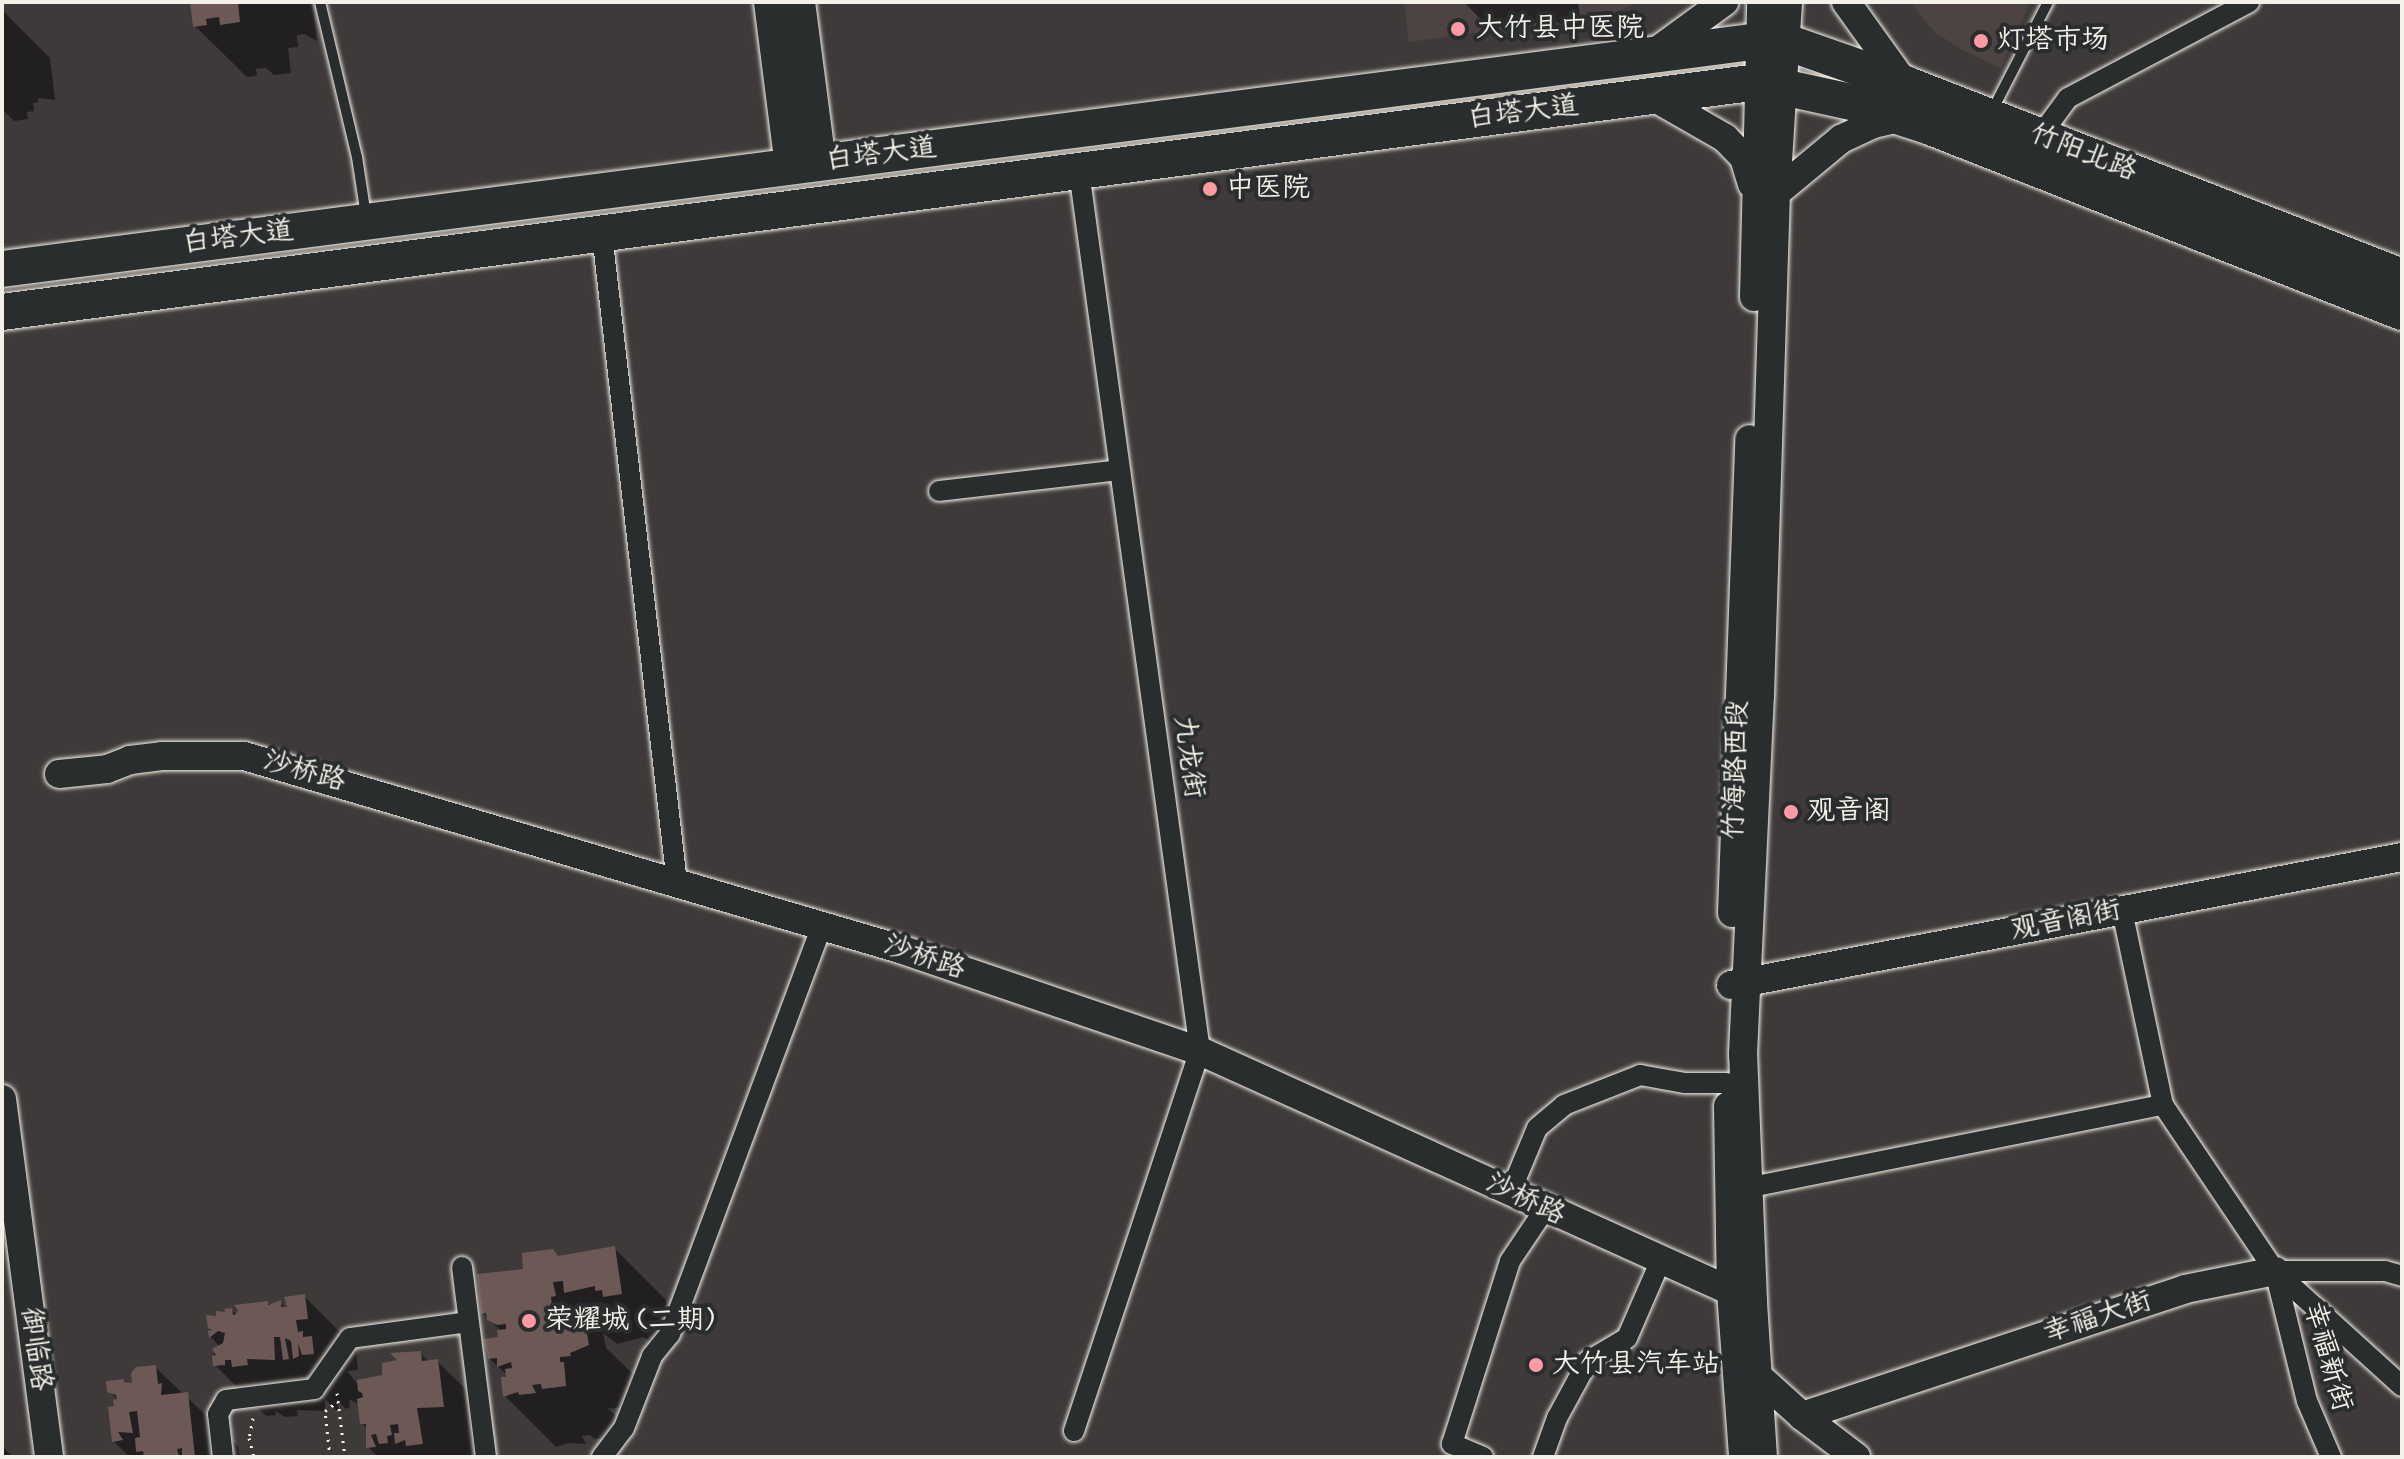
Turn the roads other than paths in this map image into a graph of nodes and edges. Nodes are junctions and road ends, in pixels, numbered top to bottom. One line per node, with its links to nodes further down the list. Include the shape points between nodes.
1 (320, 2): 20 (lane)
2 (772, 2): 17 (highway)
3 (797, 2): 17 (highway)
4 (1724, 2): 11 (street)
5 (1761, 2): 10 (street)
6 (1788, 2): 10 (street)
7 (1846, 2): 14 (street)
8 (2048, 2): 15 (lane)
9 (2249, 2): 16 (street, via 2068,98)
10 (1773, 42): 11 (highway, 白塔大道); 12 (street, 竹海路西段); 14 (highway, 竹阳北路)
11 (1650, 55): 17 (highway, 白塔大道)
12 (1772, 84): 13 (highway, 白塔大道); 14 (highway, 竹阳北路); 19 (street, 竹海路西段)
13 (1652, 96): 18 (highway, 白塔大道); 19 (street, via 1725,138)
14 (1905, 100): 15 (highway, 竹阳北路); 19 (street); 25 (highway, 竹阳北路)
15 (1989, 116): 16 (highway, 竹阳北路)
16 (2040, 136): 23 (highway, 竹阳北路)
17 (806, 165): 20 (highway, 白塔大道)
18 (1079, 171): 21 (highway, 白塔大道); 26 (street, 九龙街)
19 (1765, 193): 33 (street, 竹海路西段)
20 (367, 221): 22 (highway, 白塔大道)
21 (602, 234): 24 (highway, 白塔大道); 30 (street)
22 (2, 269)
23 (2402, 277)
24 (2, 312)
25 (2402, 312)
26 (1120, 470): 27 (street); 34 (street, 九龙街)
27 (939, 491)
28 (59, 774): 30 (street, 沙桥路, via 162,756 244,756)
29 (2402, 857): 31 (street, 观音阁街)
30 (677, 883): 32 (street, 沙桥路)
31 (2122, 910): 33 (street, 观音阁街); 37 (street)
32 (822, 926): 34 (street, 沙桥路); 55 (street, via 670,1334 652,1356 624,1428)
33 (1739, 984): 35 (street, 竹海路西段); 38 (street, 竹海路西段)
34 (1200, 1051): 39 (street, 沙桥路); 51 (street)
35 (1727, 1083): 39 (street, via 1640,1075 1564,1105 1537,1128); 45 (street, 竹海路西段)
36 (2, 1099): 52 (street, 御临路)
37 (2163, 1105): 38 (street); 43 (street)
38 (1751, 1187): 45 (street, 竹海路西段)
39 (1510, 1193): 40 (street, 沙桥路)
40 (1545, 1209): 41 (street, 沙桥路); 56 (street, via 1510,1261 1452,1444)
41 (1660, 1262): 45 (street, 沙桥路); 57 (street, via 1627,1338 1588,1361)
42 (462, 1267): 46 (street)
43 (2275, 1271): 44 (street, 幸福大街, via 2385,1271); 49 (street); 50 (street, 幸福大街, via 2185,1289); 61 (street, 幸福新街, via 2307,1401)
44 (2402, 1276)
45 (1742, 1296): 47 (street, 竹海路西段); 48 (street, 竹海路西段)
46 (468, 1322): 53 (street, via 350,1338 314,1389 226,1400 218,1414); 54 (street)
47 (1736, 1356): 48 (street); 58 (street, 竹海路西段)
48 (1758, 1376): 50 (street); 59 (street, 竹海路西段)
49 (2402, 1386)
50 (1802, 1416): 60 (street)
51 (1074, 1431)
52 (49, 1457)
53 (223, 1457)
54 (486, 1457)
55 (602, 1457)
56 (1483, 1457)
57 (1543, 1457)
58 (1743, 1457)
59 (1763, 1457)
60 (1856, 1457)
61 (2331, 1457)

